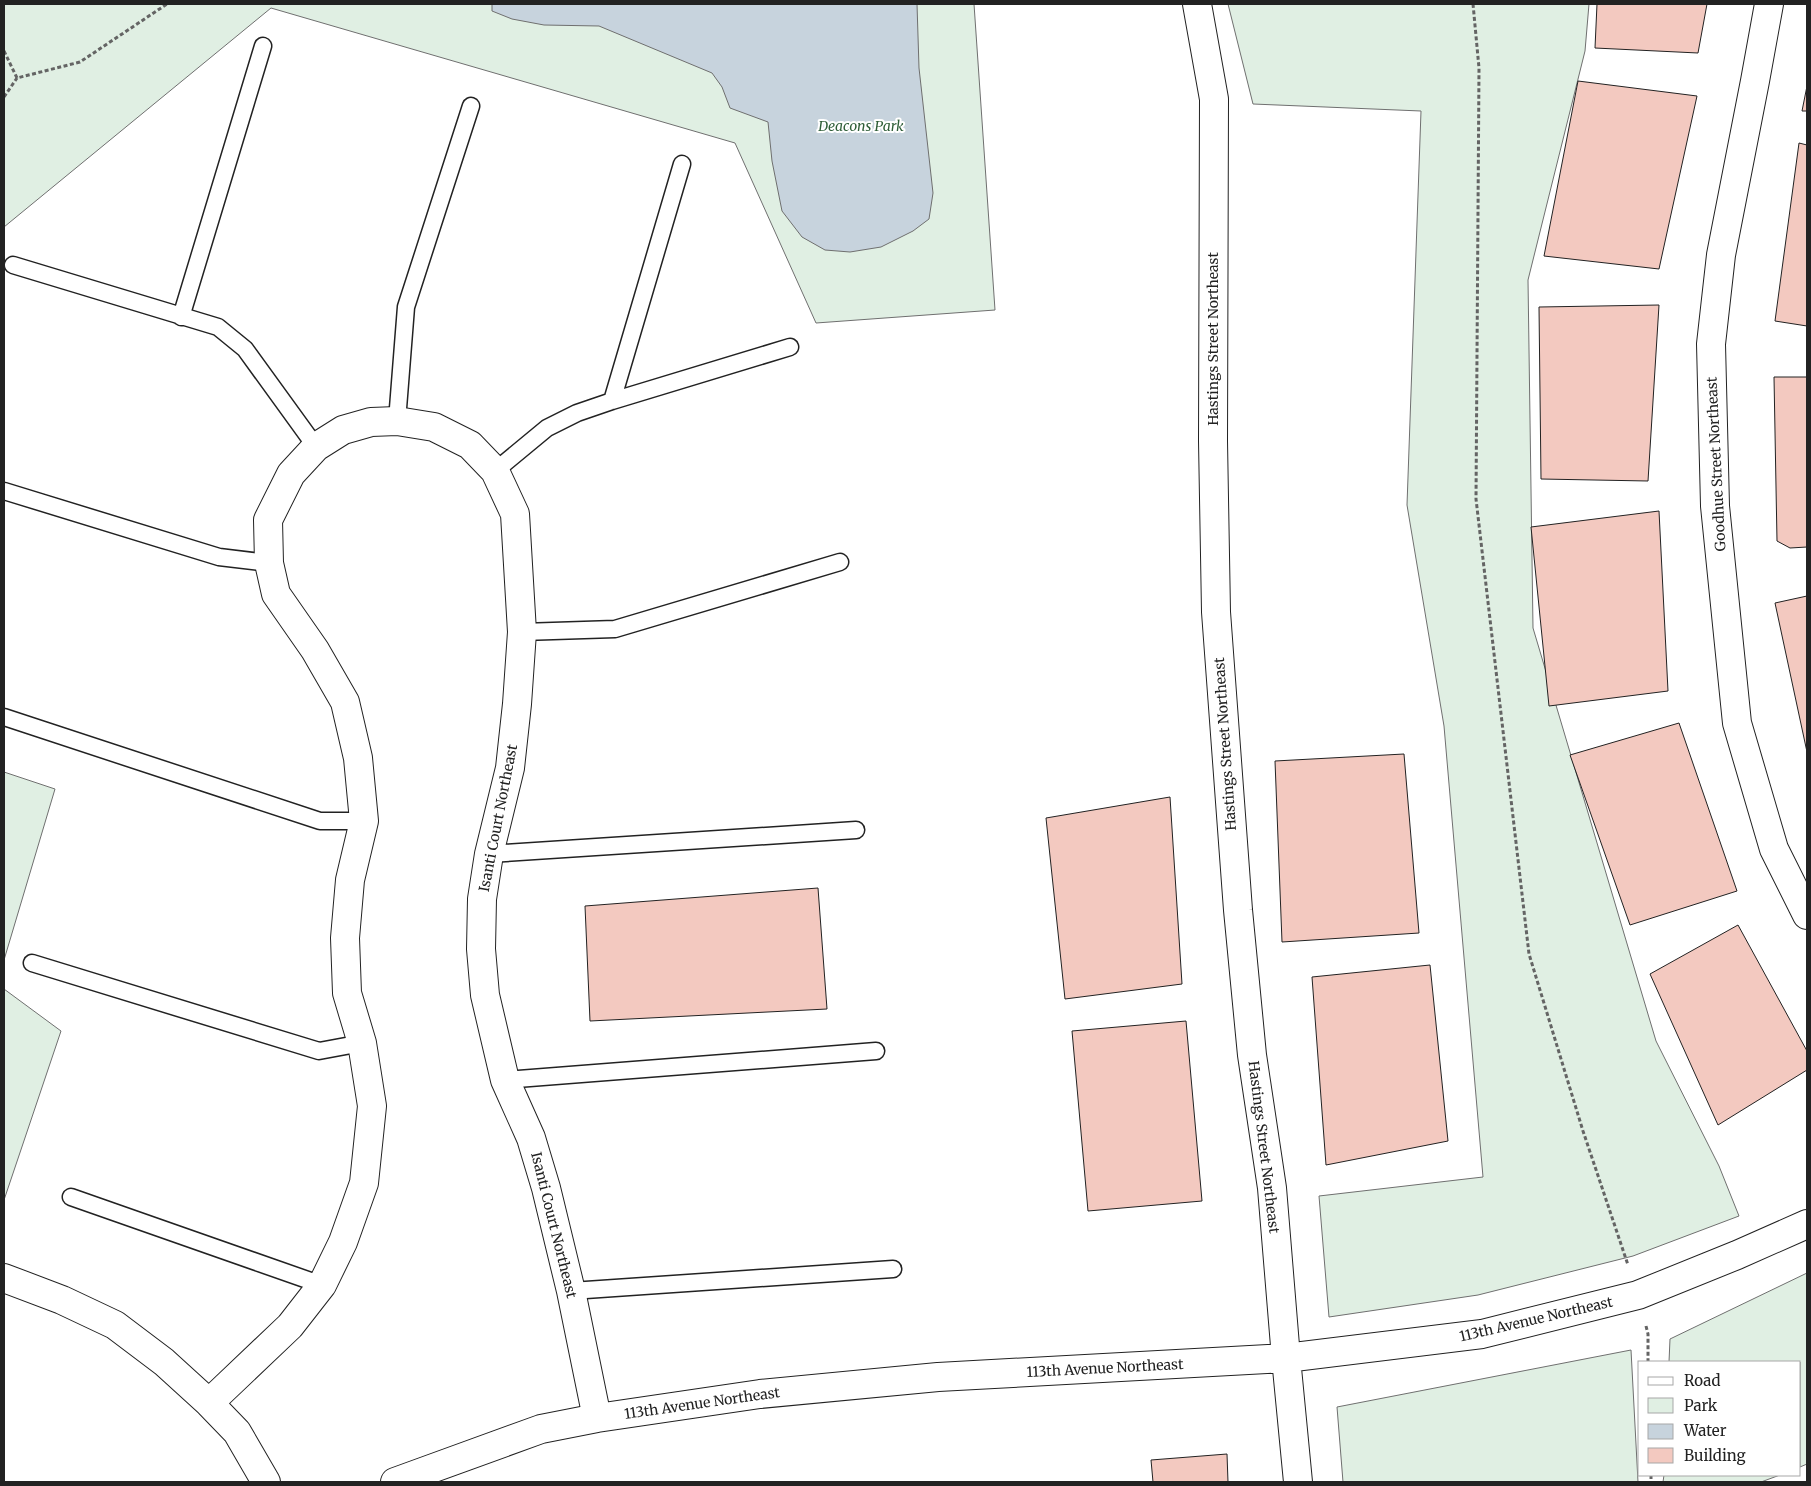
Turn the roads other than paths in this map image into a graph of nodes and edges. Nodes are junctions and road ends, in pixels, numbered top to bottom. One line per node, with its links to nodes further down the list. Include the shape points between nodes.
1 (1197, 4): 32 (street, Hastings Street Northeast, via 1214,100 1216,622 1238,910 1252,1054 1272,1188)
2 (1768, 4): 21 (street, Goodhue Street Northeast, via 1721,255 1711,344 1715,506 1736,723 1774,849)
3 (263, 46): 7 (lane)
4 (470, 106): 10 (lane, via 406,307)
5 (682, 164): 9 (lane)
6 (13, 265): 7 (lane)
7 (181, 317): 11 (lane, via 218,327 245,349)
8 (790, 347): 9 (lane)
9 (612, 401): 12 (lane, via 547,428)
10 (397, 421): 11 (street, Isanti Court Northeast, via 371,422 343,430); 12 (street, Isanti Court Northeast, via 434,427 470,444)
11 (316, 447): 15 (street, Isanti Court Northeast, via 291,474 268,520)
12 (495, 471): 16 (street, Isanti Court Northeast, via 515,514)
13 (4, 491): 15 (lane, via 219,557)
14 (840, 562): 16 (lane, via 615,629)
15 (269, 563): 18 (street, Isanti Court Northeast, via 276,594 315,650 345,702 358,758)
16 (522, 632): 20 (street, Isanti Court Northeast, via 510,768)
17 (4, 717): 18 (lane, via 320,821)
18 (364, 822): 23 (street, Isanti Court Northeast, via 350,880 345,938 347,993)
19 (856, 830): 20 (lane)
20 (488, 854): 25 (street, Isanti Court Northeast, via 482,899 481,950 485,995)
21 (1807, 916)
22 (32, 963): 23 (lane, via 319,1051)
23 (362, 1043): 30 (street, Isanti Court Northeast, via 372,1106 364,1183 343,1242)
24 (876, 1051): 25 (lane)
25 (505, 1080): 31 (street, Isanti Court Northeast, via 532,1138)
26 (71, 1197): 30 (lane)
27 (1807, 1224): 32 (street, 113th Avenue Northeast, via 1638,1295 1482,1334)
28 (893, 1269): 31 (lane)
29 (4, 1278): 33 (street, via 115,1325 164,1362)
30 (322, 1285): 33 (street, Isanti Court Northeast, via 290,1326)
31 (571, 1291): 34 (street, Isanti Court Northeast)
32 (1286, 1358): 34 (street, 113th Avenue Northeast, via 938,1377 760,1394); 37 (street, Hastings Street Northeast)
33 (208, 1403): 35 (street, via 237,1432)
34 (598, 1418): 36 (street, 113th Avenue Northeast, via 541,1429)
35 (266, 1482)
36 (394, 1482)
37 (1298, 1482)

